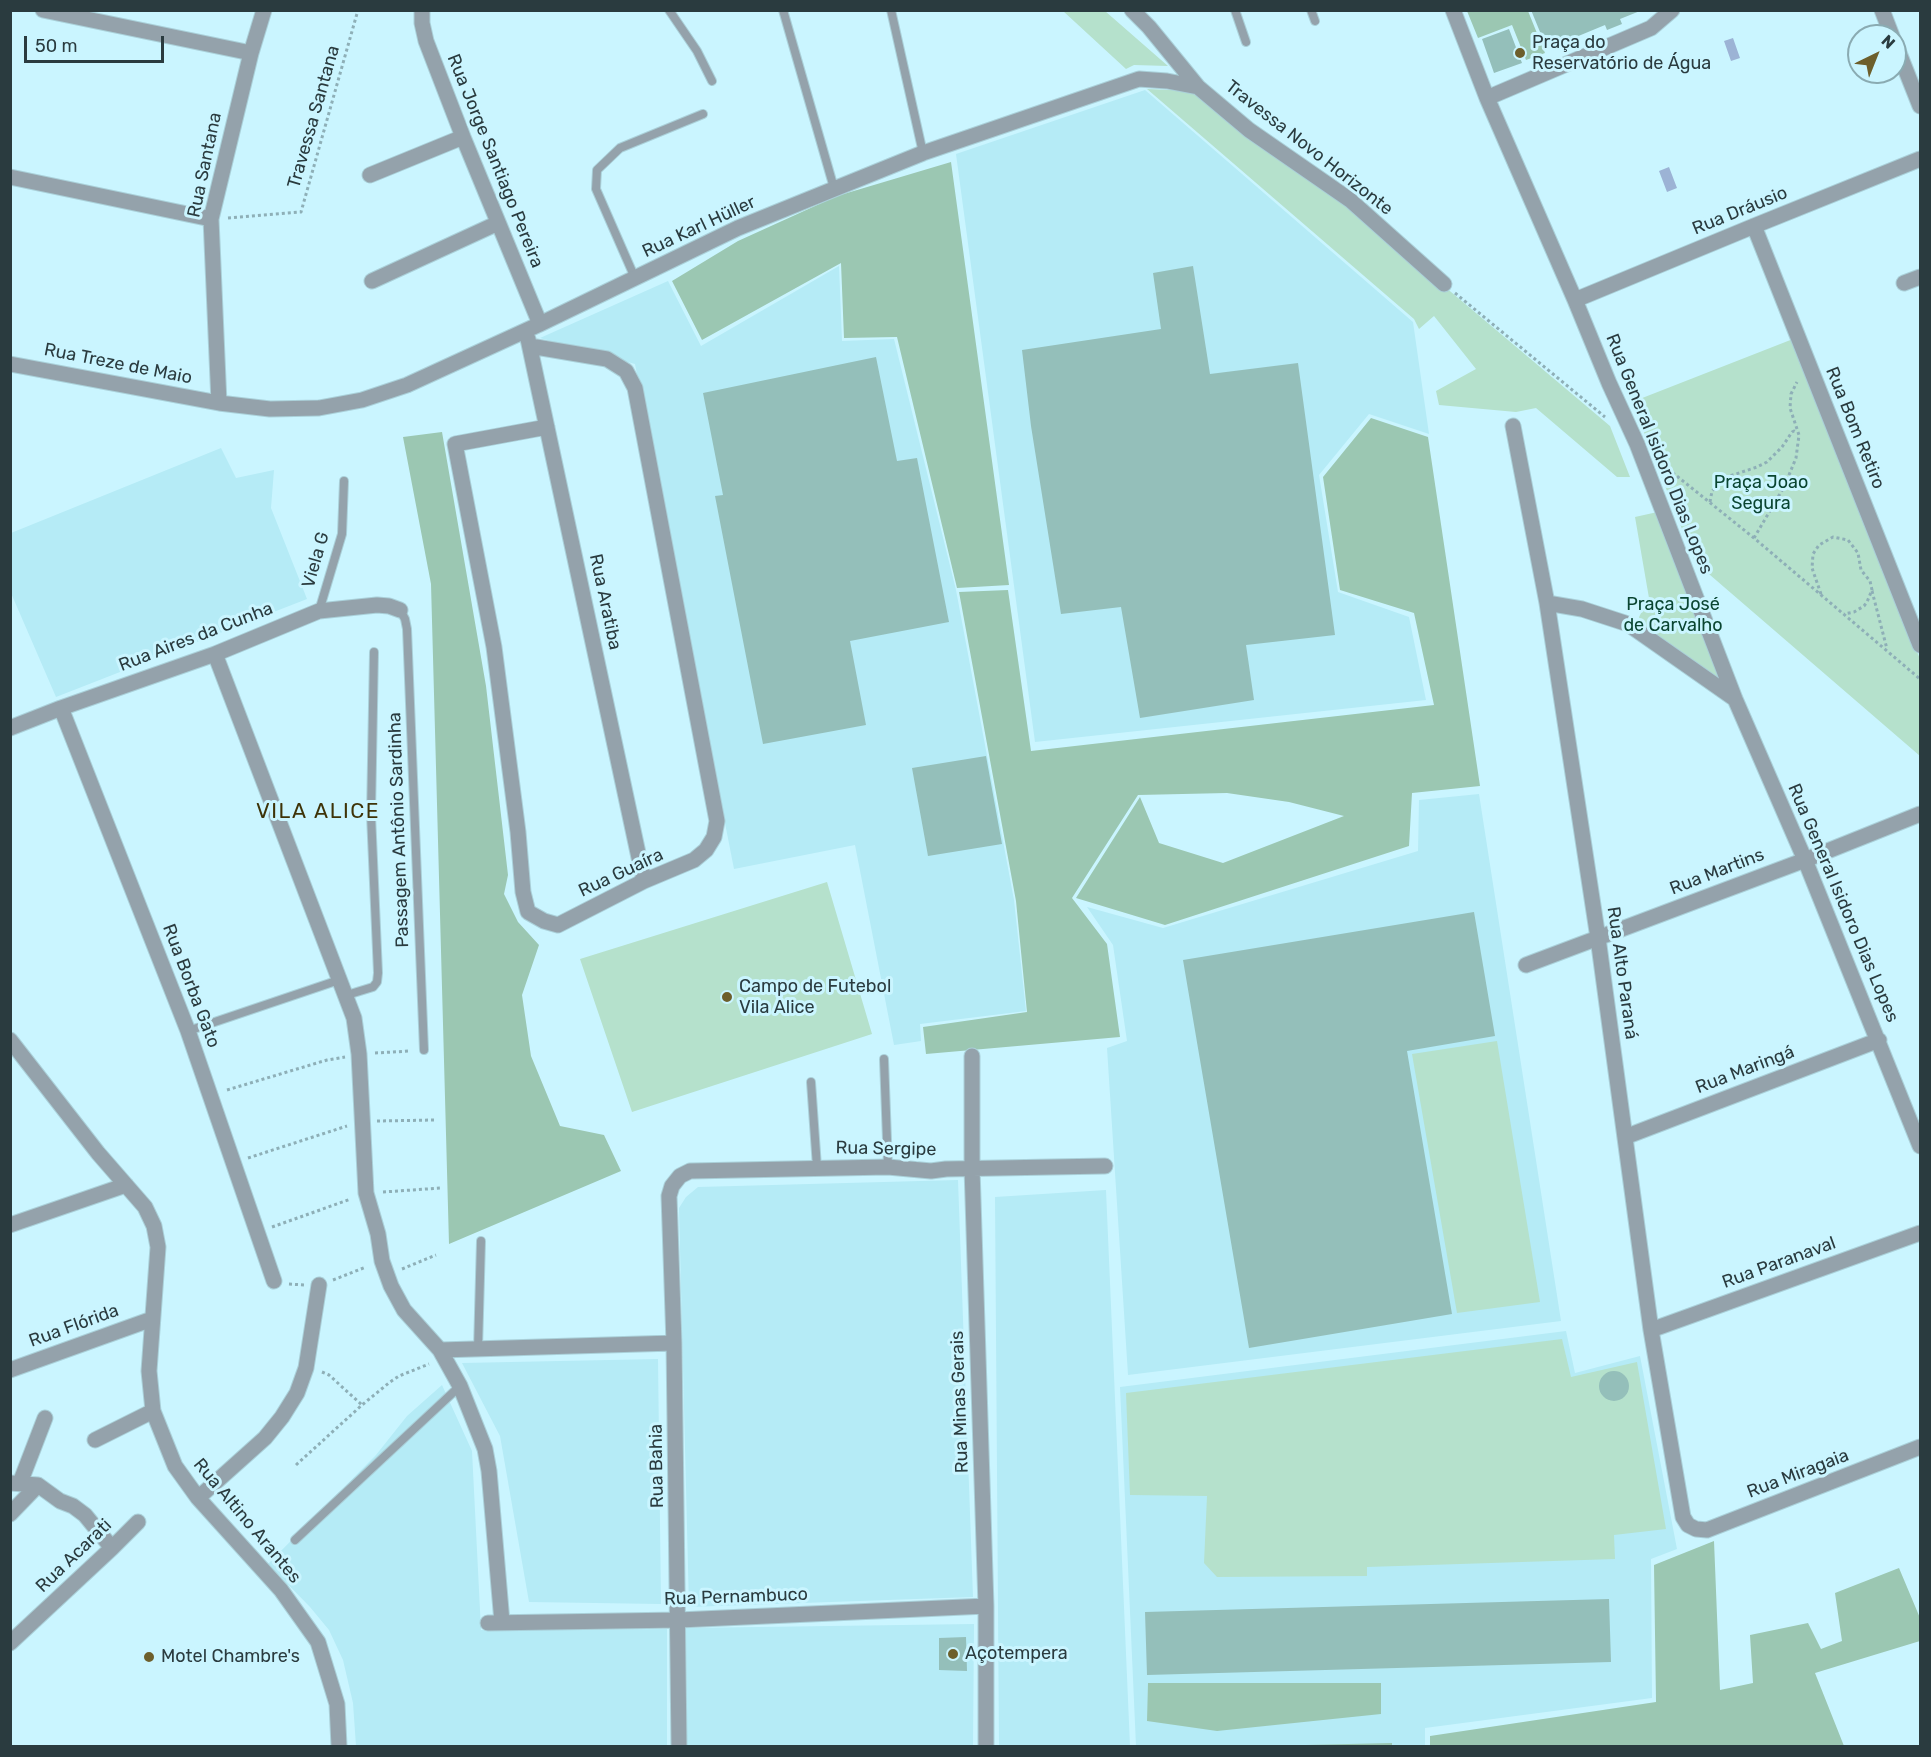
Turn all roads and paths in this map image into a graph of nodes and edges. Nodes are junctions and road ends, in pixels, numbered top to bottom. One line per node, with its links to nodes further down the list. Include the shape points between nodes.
1 (43, 10): 13 (street)
2 (264, 10): 16 (street, Rua Santana)
3 (358, 10): 29 (path, Travessa Santana, via 301,212)
4 (422, 10): 23 (street, Rua Jorge Santiago Pereira, via 426,41)
5 (669, 10): 18 (lane, via 698,51)
6 (783, 10): 28 (lane)
7 (891, 10): 24 (lane)
8 (1132, 10): 19 (street, Travessa Novo Horizonte)
9 (1235, 10): 15 (lane)
10 (1311, 10): 14 (lane)
11 (1453, 10): 20 (street, Rua General Isidoro Dias Lopes)
12 (1672, 10): 20 (street, via 1651,28)
13 (85, 14): 16 (street)
14 (1315, 21)
15 (1246, 42)
16 (251, 53): 29 (street, Rua Santana)
17 (1907, 73): 21 (street)
18 (712, 81)
19 (1198, 87): 24 (street, Rua Karl Hüller, via 1139,79); 36 (street, Travessa Novo Horizonte, via 1249,130 1350,200)
20 (1487, 98): 37 (street, Rua General Isidoro Dias Lopes)
21 (1920, 106)
22 (703, 114): 33 (lane, via 620,148 597,170 596,189)
23 (463, 137): 26 (street); 30 (street, Rua Jorge Santiago Pereira)
24 (923, 153): 28 (street, Rua Karl Hüller)
25 (1920, 159): 31 (street, Rua Dráusio)
26 (370, 175)
27 (10, 177): 29 (street)
28 (834, 188): 33 (street, Rua Karl Hüller, via 738,228)
29 (211, 219): 43 (street, Rua Santana)
30 (498, 223): 34 (street); 38 (street, Rua Jorge Santiago Pereira)
31 (1754, 226): 37 (street, Rua Dráusio); 41 (street, Rua Bom Retiro)
32 (1920, 277): 35 (street)
33 (635, 278): 38 (street, Rua Karl Hüller)
34 (372, 280)
35 (1904, 283)
36 (1444, 284): 42 (path)
37 (1575, 300): 47 (street, Rua General Isidoro Dias Lopes)
38 (533, 327): 39 (street, Rua Aratiba); 43 (street, Rua Karl Hüller, via 407,385 362,400 319,408)
39 (530, 346): 45 (street, Rua Aratiba); 67 (street, Rua Guaíra, via 607,359 626,370 635,388 717,821 706,850 694,860)
40 (11, 364): 43 (street, Rua Treze de Maio)
41 (1810, 367): 46 (path, via 1791,394 1790,408); 57 (street, Rua Bom Retiro)
42 (1581, 397)
43 (219, 403)
44 (1513, 426): 53 (street, Rua Alto Paraná)
45 (547, 427): 67 (street, Rua Aratiba); 67 (street, Rua Guaíra, via 455,444 494,647 523,892 528,912 558,925)
46 (1799, 435): 49 (path, via 1792,432 1767,462 1724,478 1712,491); 50 (path, via 1791,472)
47 (1637, 444): 49 (path); 62 (street, Rua General Isidoro Dias Lopes)
48 (344, 481): 55 (lane, Viela G, via 342,534)
49 (1710, 502): 50 (path)
50 (1754, 538): 52 (path)
51 (1872, 590): 52 (path, via 1855,546 1833,537 1819,545 1811,560); 56 (path, via 1863,606); 58 (path)
52 (1822, 595): 56 (path)
53 (1547, 603): 62 (street, via 1629,624); 68 (street, Rua Alto Paraná)
54 (400, 610): 55 (street, Rua Aires da Cunha, via 377,605); 75 (lane, Passagem Antônio Sardinha, via 407,629)
55 (319, 611): 60 (street, Rua Aires da Cunha)
56 (1844, 614): 58 (path)
57 (1920, 645)
58 (1887, 651): 61 (path)
59 (374, 652): 71 (lane, via 371,815 378,973 373,987)
60 (214, 654): 63 (street, Rua Aires da Cunha); 70 (street)
61 (1920, 679)
62 (1735, 699): 66 (street, Rua General Isidoro Dias Lopes)
63 (61, 708): 64 (street, Rua Aires da Cunha); 72 (street, Rua Borba Gato)
64 (10, 728)
65 (1920, 814): 66 (street, Rua Martins)
66 (1805, 860): 68 (street, Rua Martins); 74 (street, Rua General Isidoro Dias Lopes)
67 (645, 882)
68 (1598, 938): 69 (street, Rua Martins); 83 (street, Rua Alto Paraná)
69 (1526, 965)
70 (339, 980): 71 (street); 72 (lane)
71 (347, 995): 76 (street)
72 (188, 1031): 80 (street, Rua Borba Gato)
73 (10, 1040): 90 (street, Rua Altino Arantes)
74 (1879, 1040): 83 (street, Rua Maringá); 84 (street, Rua General Isidoro Dias Lopes)
75 (424, 1050): 76 (path)
76 (359, 1054): 80 (path); 82 (street)
77 (972, 1056): 89 (street, Rua Minas Gerais)
78 (884, 1059): 88 (lane)
79 (811, 1082): 87 (lane)
80 (211, 1095): 85 (street, Rua Borba Gato)
81 (435, 1120): 82 (path)
82 (362, 1121): 85 (path); 93 (street)
83 (1625, 1137): 103 (street, Rua Alto Paraná)
84 (1920, 1146)
85 (235, 1162): 95 (street, Rua Borba Gato)
86 (1105, 1166): 89 (street, Rua Sergipe)
87 (817, 1167): 88 (street, Rua Sergipe); 91 (street, Rua Sergipe, via 690,1171)
88 (888, 1167): 89 (street, Rua Sergipe, via 931,1171)
89 (972, 1168): 124 (street, Rua Minas Gerais)
90 (126, 1185): 94 (street); 102 (street, Rua Altino Arantes, via 145,1207 156,1236)
91 (672, 1186): 104 (street, Rua Bahia, via 669,1196)
92 (441, 1188): 93 (path)
93 (366, 1193): 95 (path); 99 (street)
94 (10, 1225)
95 (258, 1232): 100 (street, Rua Borba Gato)
96 (1920, 1233): 103 (street, Rua Paranaval)
97 (481, 1241): 105 (lane)
98 (436, 1255): 99 (path)
99 (387, 1275): 106 (street, via 404,1310)
100 (274, 1281)
101 (319, 1286): 107 (street)
102 (152, 1318): 108 (street, Rua Flórida); 111 (street, Rua Altino Arantes, via 149,1371)
103 (1651, 1330): 121 (street, Rua Alto Paraná, via 1683,1517)
104 (674, 1343): 105 (street); 125 (street, Rua Bahia)
105 (478, 1349): 106 (street)
106 (443, 1354): 109 (street); 110 (path, via 399,1376)
107 (306, 1368): 110 (path, via 329,1375); 118 (street, via 297,1393 265,1438)
108 (10, 1370)
109 (460, 1386): 122 (lane); 125 (street, Rua Pernambuco, via 485,1449 489,1471 495,1622)
110 (362, 1405): 115 (path)
111 (153, 1412): 113 (street); 118 (street, Rua Altino Arantes, via 176,1466)
112 (45, 1418): 116 (street)
113 (95, 1440)
114 (1920, 1447): 121 (street, Rua Miragaia, via 1707,1530)
115 (296, 1465)
116 (15, 1483): 117 (street)
117 (38, 1485): 119 (street); 123 (street, via 85,1515)
118 (198, 1498): 127 (street, Rua Altino Arantes, via 281,1590 318,1642 337,1704)
119 (10, 1514)
120 (138, 1522): 123 (street, Rua Acarati)
121 (1689, 1525)
122 (295, 1540)
123 (112, 1548): 126 (street, Rua Acarati)
124 (986, 1606): 125 (street, Rua Pernambuco); 129 (street, Rua Minas Gerais)
125 (679, 1620): 128 (street, Rua Bahia)
126 (10, 1643)
127 (339, 1746)
128 (680, 1746)
129 (986, 1746)

